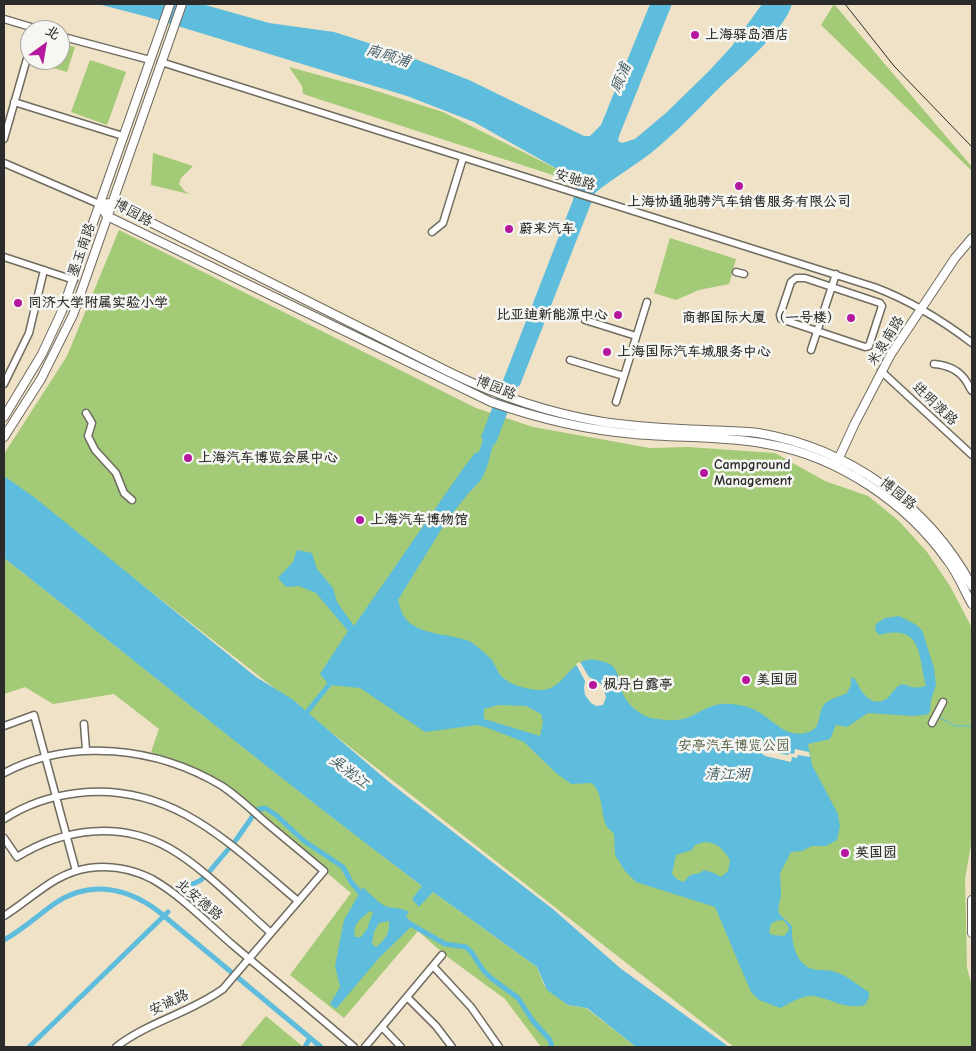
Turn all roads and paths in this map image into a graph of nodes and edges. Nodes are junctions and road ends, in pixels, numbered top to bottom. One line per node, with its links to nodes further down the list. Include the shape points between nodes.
1 (170, 4): 6 (main road, 墨玉南路)
2 (182, 4): 7 (main road, 墨玉南路)
3 (4, 20): 4 (street)
4 (20, 24)
5 (70, 39): 6 (street)
6 (150, 60): 10 (main road, 墨玉南路)
7 (161, 62): 12 (street, 安驰路); 14 (main road, 墨玉南路)
8 (23, 70): 9 (street)
9 (14, 102): 10 (street); 11 (street)
10 (123, 136): 15 (main road, 墨玉南路)
11 (4, 139)
12 (463, 158): 17 (street, via 443,223); 23 (street, 安驰路)
13 (4, 163): 15 (street)
14 (112, 203): 15 (main road, 博园路); 16 (main road, 墨玉南路); 44 (main road, 博园路, via 496,394 562,414 604,422 764,434)
15 (99, 204): 16 (main road, 博园路); 24 (main road, 墨玉南路)
16 (107, 216): 42 (main road, 墨玉南路, via 73,315 52,360); 45 (main road, 博园路, via 511,409 608,432 769,444)
17 (432, 232)
18 (972, 238): 27 (main road, 米泉南路)
19 (4, 257): 20 (street)
20 (44, 270): 24 (street); 37 (street, via 31,328)
21 (736, 272): 22 (street)
22 (744, 274)
23 (836, 274): 25 (street); 27 (street, 安驰路, via 887,292)
24 (74, 280): 41 (main road, 墨玉南路, via 52,333)
25 (832, 287): 29 (street); 29 (street, via 806,278 796,278 791,282 781,319); 29 (street, via 882,306 869,346)
26 (647, 302): 30 (street)
27 (920, 310): 31 (street, 安驰路); 35 (main road, 米泉南路)
28 (585, 320): 30 (street)
29 (817, 331): 32 (street)
30 (636, 336): 36 (street)
31 (972, 343)
32 (811, 350)
33 (570, 360): 36 (street)
34 (934, 364): 38 (street, via 948,366 967,381)
35 (881, 371): 43 (street, 进明渡路); 44 (main road, 米泉南路)
36 (624, 376): 39 (street)
37 (4, 384)
38 (972, 392)
39 (616, 402)
40 (86, 414): 46 (street, via 92,423 88,436 95,450 116,473 124,493)
41 (4, 417)
42 (4, 437)
43 (972, 456)
44 (839, 458): 45 (main road, 米泉南路); 47 (main road, 博园路, via 877,480 914,510 953,554)
45 (835, 466): 48 (main road, 博园路, via 890,501 917,526 948,561)
46 (132, 500)
47 (972, 586)
48 (972, 604)
49 (943, 702): 50 (street)
50 (932, 722)
51 (84, 724): 53 (street)
52 (4, 726): 54 (street, via 34,715)
53 (86, 750): 54 (street); 62 (street, 安诚路, via 125,752 176,766 221,786 324,872)
54 (45, 756): 55 (street); 56 (street)
55 (4, 773)
56 (56, 796): 57 (street, via 26,806); 58 (street); 62 (street, via 112,791 148,798 175,808 227,842)
57 (4, 819)
58 (67, 835): 59 (street, via 44,842 18,857); 60 (street); 64 (street, via 108,831 158,842 202,872)
59 (4, 838)
60 (76, 871): 63 (street, 北安德路, via 54,880); 67 (street, 北安德路, via 116,868 152,879)
61 (972, 900): 65 (main road)
62 (298, 901): 64 (street, 安诚路)
63 (4, 916)
64 (271, 933): 67 (street, 安诚路)
65 (972, 933)
66 (442, 955): 68 (street)
67 (249, 959): 71 (street, 安诚路, via 223,988 207,999 132,1035); 72 (street, 北安德路)
68 (433, 966): 69 (street); 76 (street, via 472,1007)
69 (407, 998): 70 (street); 75 (street)
70 (382, 1027): 73 (street); 74 (street)
71 (116, 1047)
72 (354, 1047)
73 (365, 1047)
74 (401, 1047)
75 (452, 1047)
76 (499, 1047)

